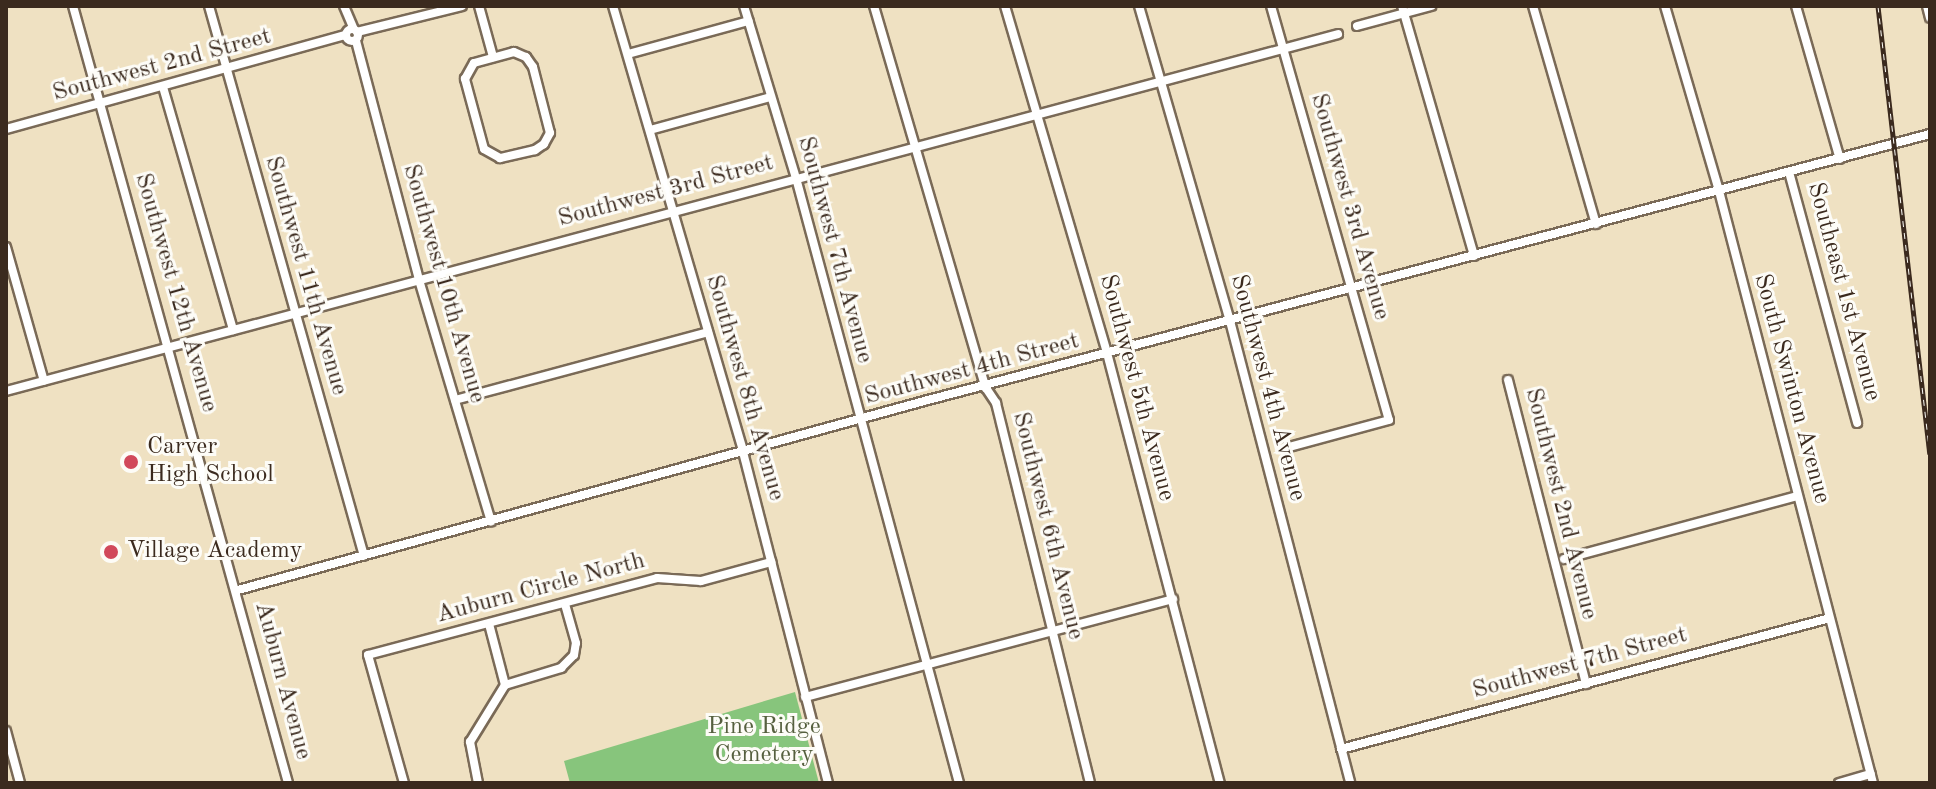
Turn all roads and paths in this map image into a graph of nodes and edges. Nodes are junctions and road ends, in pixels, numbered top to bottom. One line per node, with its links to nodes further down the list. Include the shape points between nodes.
1 (73, 6): 30 (street, Southwest 12th Avenue)
2 (209, 6): 26 (street, Southwest 11th Avenue)
3 (462, 6): 22 (street, Southwest 2nd Street)
4 (479, 6): 25 (street)
5 (613, 6): 24 (street, Southwest 8th Avenue)
6 (744, 6): 19 (street, Southwest 7th Avenue)
7 (874, 6): 35 (street, Southwest 6th Avenue)
8 (1005, 6): 31 (street, Southwest 5th Avenue)
9 (1139, 6): 27 (street, Southwest 4th Avenue)
10 (1271, 6): 23 (street, Southwest 3rd Avenue)
11 (1431, 6): 17 (street)
12 (1533, 6): 41 (street)
13 (1665, 6): 39 (street, South Swinton Avenue)
14 (1796, 6): 36 (street, Southeast 1st Avenue)
15 (1927, 6): 18 (street)
16 (345, 10): 22 (street, Southwest 10th Avenue)
17 (1403, 10): 20 (street); 43 (street)
18 (1930, 18)
19 (749, 21): 24 (street); 29 (street, Southwest 7th Avenue)
20 (1357, 26)
21 (1338, 34): 23 (street, Southwest 3rd Street)
22 (352, 36): 26 (street, Southwest 2nd Street); 44 (street, Southwest 10th Avenue)
23 (1283, 47): 27 (street, Southwest 3rd Street); 45 (street, Southwest 3rd Avenue)
24 (628, 54): 33 (street, Southwest 8th Avenue)
25 (493, 57): 25 (street, via 520,54 533,67 550,127 548,139 535,150 500,158 482,143 465,79 474,63)
26 (227, 70): 28 (street, Southwest 2nd Street); 46 (street, Southwest 11th Avenue)
27 (1160, 79): 31 (street, Southwest 3rd Street); 47 (street, Southwest 4th Avenue)
28 (163, 87): 30 (street, Southwest 2nd Street); 48 (street)
29 (771, 97): 33 (street); 38 (street, Southwest 7th Avenue)
30 (101, 104): 32 (street, Southwest 2nd Street); 50 (street, Southwest 12th Avenue)
31 (1036, 113): 35 (street, Southwest 3rd Street); 51 (street, Southwest 5th Avenue)
32 (6, 129)
33 (650, 130): 40 (street, Southwest 8th Avenue)
34 (1930, 134): 36 (street, Southwest 4th Street)
35 (916, 145): 38 (street, Southwest 3rd Street); 54 (street, Southwest 6th Avenue)
36 (1840, 159): 37 (street, Southwest 4th Street)
37 (1789, 172): 39 (street, Southwest 4th Street); 58 (street, Southeast 1st Avenue)
38 (796, 178): 40 (street, Southwest 3rd Street); 57 (street, Southwest 7th Avenue)
39 (1719, 191): 41 (street, Southwest 4th Street); 61 (street, South Swinton Avenue)
40 (673, 211): 44 (street, Southwest 3rd Street); 49 (street, Southwest 8th Avenue)
41 (1596, 224): 43 (street, Southwest 4th Street)
42 (6, 247): 53 (street)
43 (1474, 256): 45 (street, Southwest 4th Street)
44 (419, 280): 46 (street, Southwest 3rd Street); 56 (street, Southwest 10th Avenue)
45 (1352, 289): 47 (street, Southwest 4th Street); 59 (street, Southwest 3rd Avenue, via 1389,420)
46 (294, 313): 48 (street, Southwest 3rd Street); 63 (street, Southwest 11th Avenue)
47 (1230, 321): 51 (street, Southwest 4th Street); 77 (street, Southwest 4th Avenue)
48 (233, 330): 50 (street, Southwest 3rd Street)
49 (708, 332): 56 (street); 60 (street, Southwest 8th Avenue)
50 (170, 347): 53 (street, Southwest 3rd Street); 66 (street, Southwest 12th Avenue)
51 (1107, 353): 54 (street, Southwest 4th Street); 67 (street, Southwest 5th Avenue)
52 (1508, 380): 73 (street, Southwest 2nd Avenue)
53 (44, 381): 55 (street, Southwest 3rd Street)
54 (986, 388): 57 (street, Southwest 4th Street); 71 (street, Southwest 6th Avenue, via 996,403)
55 (6, 391)
56 (455, 400): 62 (street, Southwest 10th Avenue)
57 (862, 421): 60 (street, Southwest 4th Street); 72 (street, Southwest 7th Avenue)
58 (1857, 423)
59 (1289, 447)
60 (743, 452): 62 (street, Southwest 4th Street); 65 (street, Southwest 8th Avenue)
61 (1798, 496): 64 (street); 69 (street, South Swinton Avenue)
62 (491, 522): 63 (street, Southwest 4th Street)
63 (364, 556): 66 (street, Southwest 4th Street)
64 (1564, 559)
65 (771, 562): 68 (street, Auburn Circle North, via 701,581 657,578); 75 (street, Southwest 8th Avenue)
66 (238, 590): 80 (street, Auburn Avenue)
67 (1173, 599): 71 (street); 86 (street, Southwest 5th Avenue)
68 (565, 604): 70 (street, Auburn Circle North); 74 (street, via 576,643 571,660)
69 (1830, 618): 73 (street, Southwest 7th Street); 78 (street, South Swinton Avenue)
70 (489, 624): 74 (street); 81 (street, Auburn Circle North, via 368,655)
71 (1051, 630): 72 (street); 85 (street, Southwest 6th Avenue)
72 (928, 665): 75 (street); 84 (street, Southwest 7th Avenue)
73 (1586, 684): 77 (street, Southwest 7th Street)
74 (505, 685): 82 (street, via 470,742)
75 (805, 697): 83 (street, Southwest 8th Avenue)
76 (6, 731): 79 (street)
77 (1341, 749): 87 (street, Southwest 4th Avenue)
78 (1872, 779): 88 (street)
79 (20, 783)
80 (288, 783)
81 (404, 783)
82 (478, 783)
83 (828, 783)
84 (959, 783)
85 (1090, 783)
86 (1220, 783)
87 (1350, 783)
88 (1839, 783)

